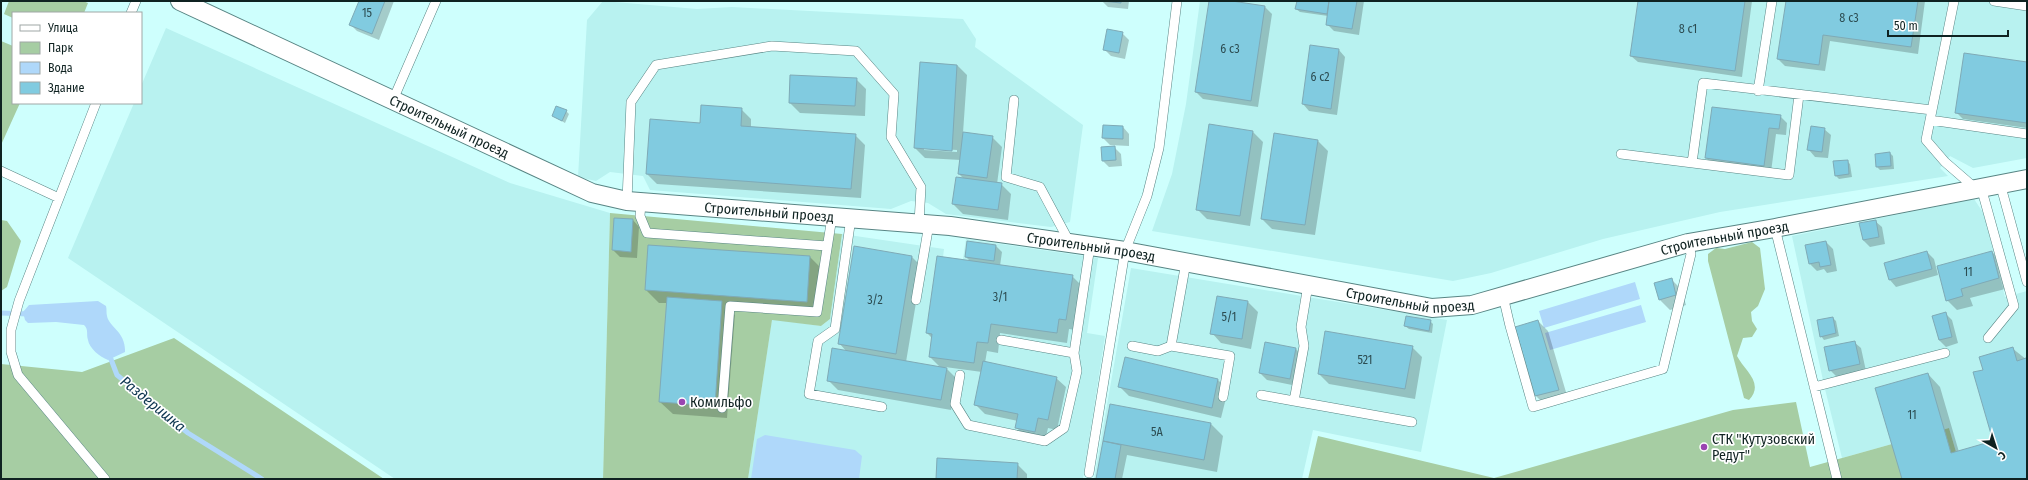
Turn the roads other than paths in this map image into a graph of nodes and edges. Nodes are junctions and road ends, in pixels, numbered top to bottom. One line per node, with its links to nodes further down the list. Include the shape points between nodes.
1 (136, 1): 9 (lane)
2 (180, 1): 12 (street, Строительный проезд)
3 (436, 1): 12 (lane)
4 (1177, 1): 34 (lane, via 1159,148 1147,196)
5 (1772, 1): 10 (lane)
6 (1954, 1): 15 (lane)
7 (1994, 1): 8 (lane)
8 (2027, 6)
9 (131, 12)
10 (1758, 91): 11 (lane); 19 (lane, via 1703,83)
11 (1799, 95): 15 (lane); 19 (lane, via 1789,175)
12 (393, 100): 25 (street, Строительный проезд, via 570,184 592,193)
13 (1014, 100): 30 (lane, via 1006,177 1040,187)
14 (96, 104): 24 (lane)
15 (1932, 110): 16 (lane)
16 (1930, 120): 17 (lane); 23 (lane, via 1926,140 1945,162)
17 (2027, 134)
18 (1621, 154): 19 (lane)
19 (1692, 163)
20 (1, 170): 24 (lane)
21 (2027, 179): 22 (street, Строительный проезд)
22 (2000, 184): 23 (street, Строительный проезд); 36 (lane)
23 (1978, 187): 29 (street, Строительный проезд); 40 (lane, via 2014,306)
24 (59, 198): 55 (lane, via 18,300 12,327 11,352 18,375)
25 (634, 201): 26 (street, Строительный проезд); 28 (lane, via 631,102 656,65 772,46 856,51 894,94 891,137 921,187); 32 (lane, via 647,233)
26 (832, 217): 27 (street, Строительный проезд); 32 (lane)
27 (851, 218): 28 (street, Строительный проезд); 51 (lane, via 835,329 818,341 809,394)
28 (924, 224): 30 (street, Строительный проезд); 39 (lane)
29 (1776, 228): 31 (street, Строительный проезд); 47 (lane)
30 (1070, 243): 33 (street, Строительный проезд)
31 (1688, 243): 38 (street, Строительный проезд); 38 (lane, via 1692,254 1663,369 1602,387 1533,406)
32 (827, 246): 52 (lane, via 817,312 730,306)
33 (1090, 246): 34 (street, Строительный проезд); 44 (lane)
34 (1125, 251): 35 (street, Строительный проезд); 54 (lane)
35 (1186, 262): 37 (street, Строительный проезд); 43 (lane)
36 (2027, 282)
37 (1308, 285): 38 (street, Строительный проезд, via 1432,308 1472,305); 50 (lane, via 1301,327 1304,346)
38 (1503, 296)
39 (916, 300)
40 (1988, 338)
41 (1002, 340): 44 (lane)
42 (1132, 346): 43 (lane, via 1158,351)
43 (1171, 346): 49 (lane, via 1230,356)
44 (1074, 353): 46 (lane, via 1077,371 1064,428 1045,441 968,425 955,404)
45 (1945, 353): 47 (lane)
46 (960, 375)
47 (1814, 387): 56 (lane)
48 (1261, 395): 50 (lane)
49 (1223, 397)
50 (1294, 401): 53 (lane)
51 (882, 407)
52 (722, 408)
53 (1412, 422)
54 (1089, 473)
55 (105, 479)
56 (1837, 479)

